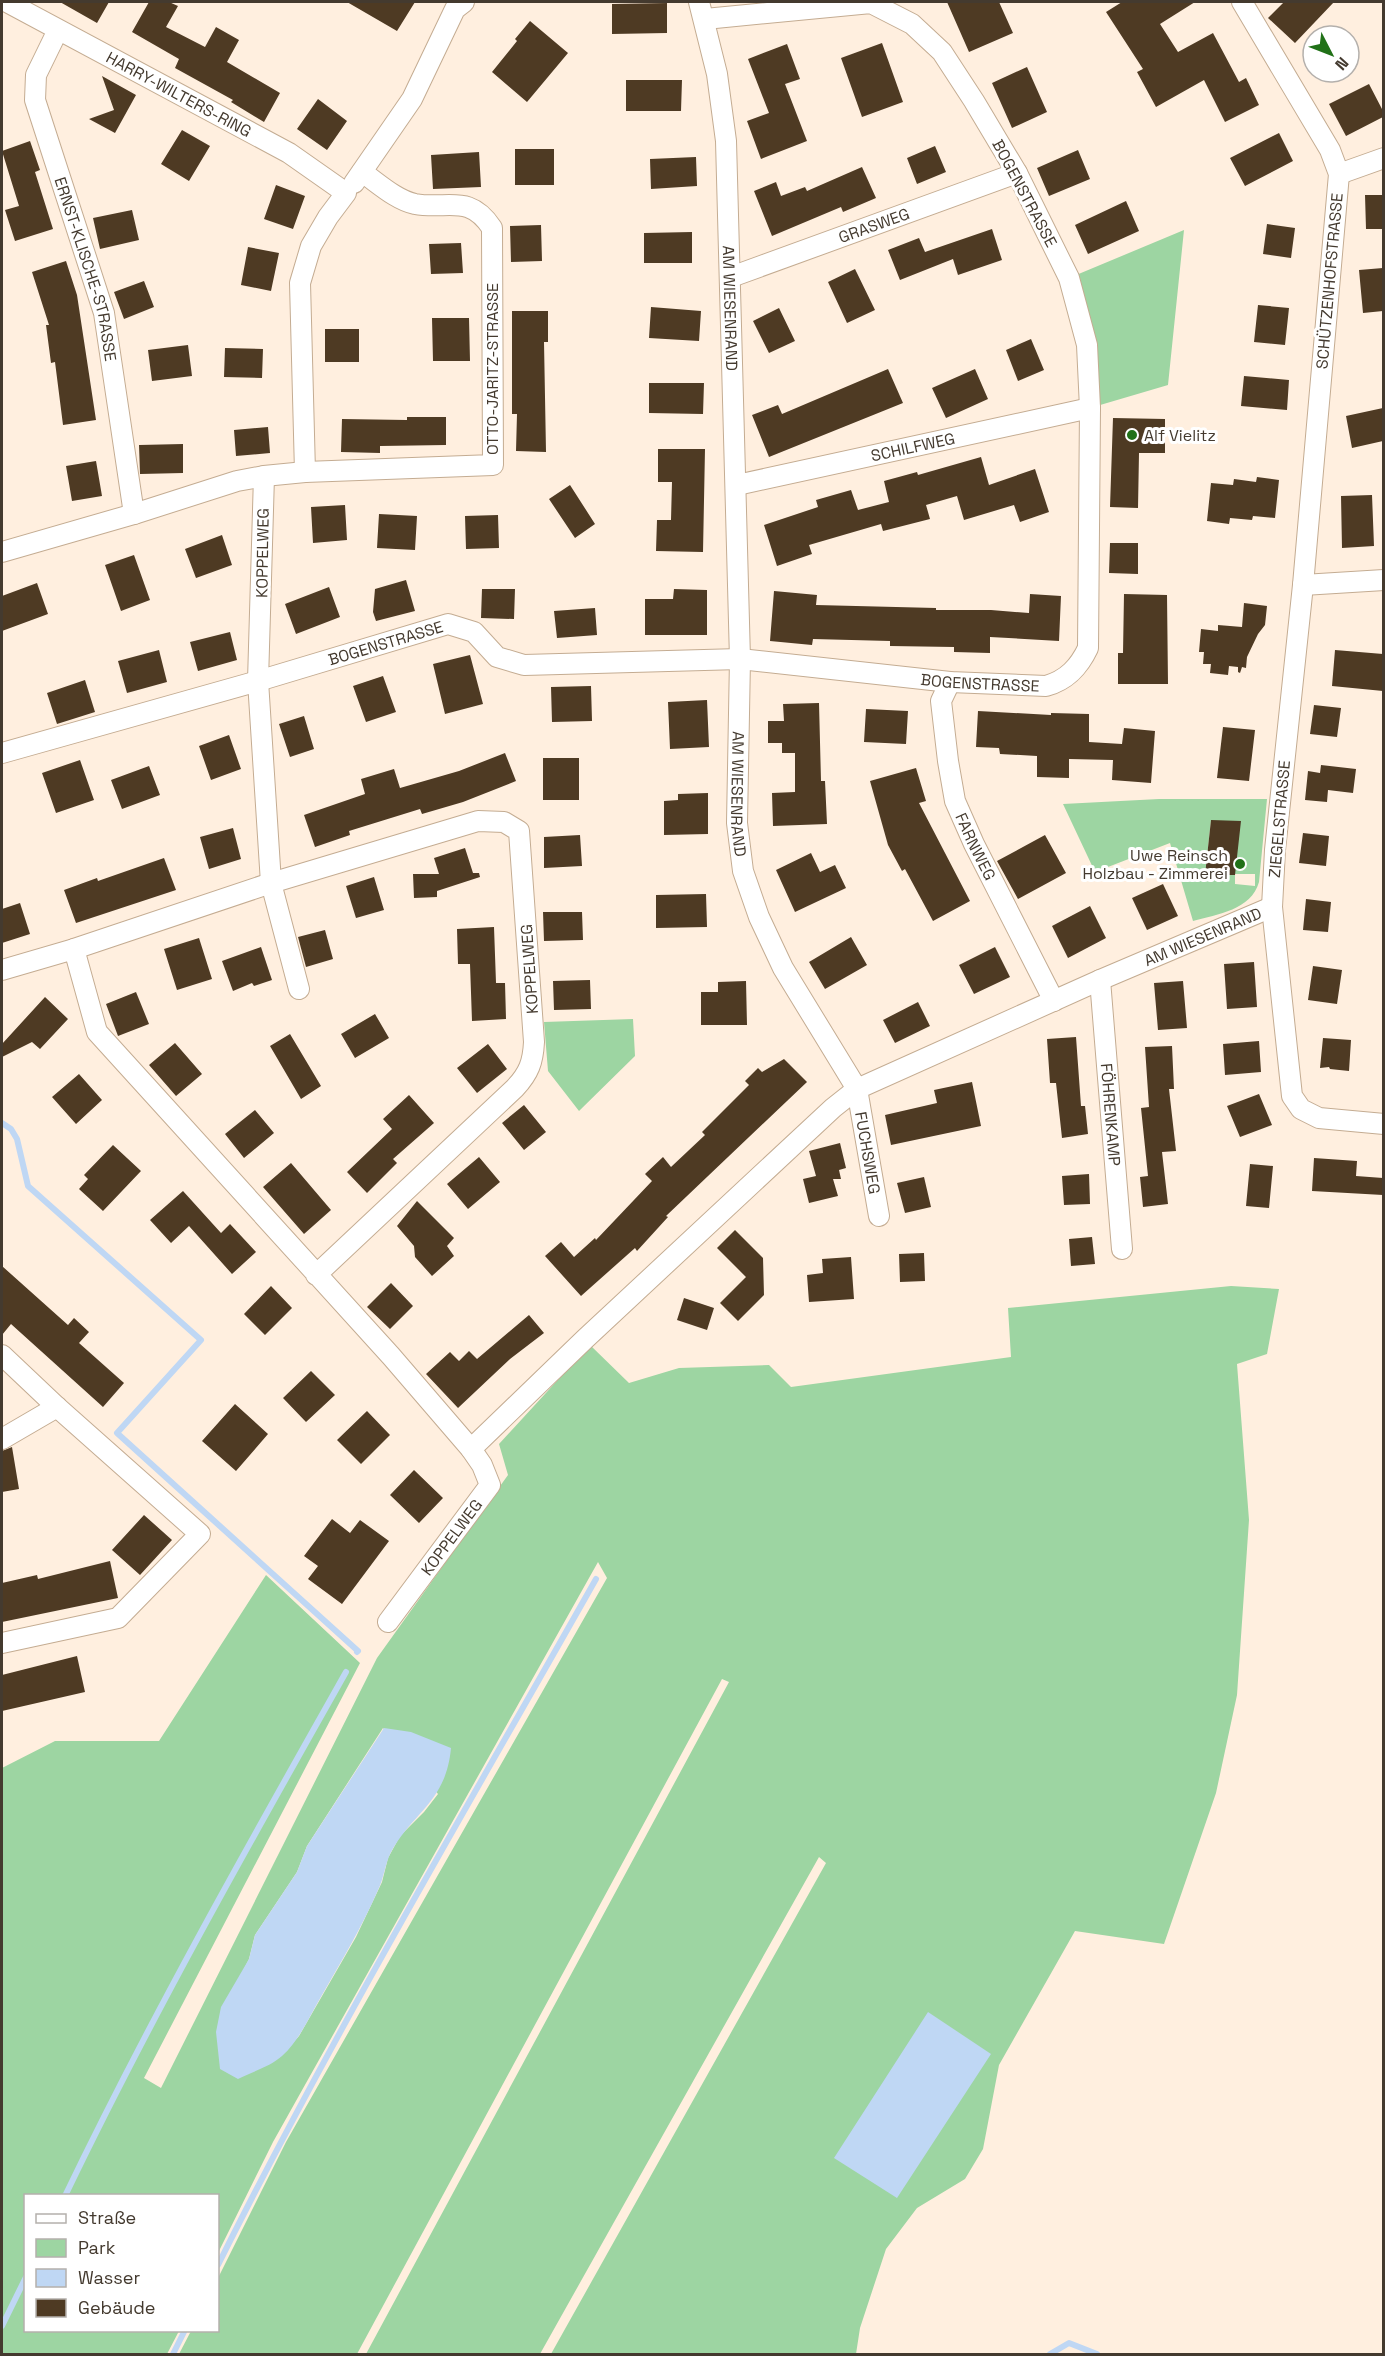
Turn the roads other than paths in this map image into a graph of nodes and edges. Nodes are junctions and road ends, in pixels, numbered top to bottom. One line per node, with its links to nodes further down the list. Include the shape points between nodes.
1 (7, 2): 5 (street, HARRY-WILTERS-RING)
2 (464, 2): 7 (street, via 455,9 412,99)
3 (1242, 2): 9 (street, SCHÜTZENHOFSTRASSE, via 1330,150)
4 (702, 10): 8 (street, BOGENSTRASSE, via 871,3 912,24 942,52); 11 (street, AM WIESENRAND, via 717,74 726,141)
5 (58, 30): 10 (street, HARRY-WILTERS-RING, via 289,153); 16 (street, ERNST-KLISCHE-STRASSE, via 36,75 35,100 104,313)
6 (1383, 158): 9 (street)
7 (362, 172): 10 (street); 13 (street, OTTO-JARITZ-STRASSE, via 416,204 472,207 492,228 493,465)
8 (1017, 173): 11 (street, GRASWEG); 12 (street, BOGENSTRASSE, via 1069,278 1087,345)
9 (1339, 174): 19 (street, SCHÜTZENHOFSTRASSE)
10 (346, 193): 13 (street, via 311,246 300,283)
11 (731, 277): 15 (street, AM WIESENRAND)
12 (1090, 408): 15 (street, SCHILFWEG); 22 (street, BOGENSTRASSE, via 1088,648 1081,664 1059,682 1046,686)
13 (304, 472): 14 (street, OTTO-JARITZ-STRASSE)
14 (264, 476): 16 (street); 21 (street, KOPPELWEG)
15 (736, 485): 20 (street, AM WIESENRAND)
16 (134, 514): 17 (street)
17 (2, 552)
18 (1383, 580): 19 (street)
19 (1303, 585): 25 (street, ZIEGELSTRASSE)
20 (740, 659): 21 (street, BOGENSTRASSE, via 524,665 496,657 474,632 448,624); 22 (street, BOGENSTRASSE); 31 (street, AM WIESENRAND, via 737,823 743,872 783,968)
21 (258, 681): 23 (street, BOGENSTRASSE); 24 (street, KOPPELWEG)
22 (950, 682): 30 (street, FARNWEG, via 941,701 955,801)
23 (2, 753)
24 (271, 883): 26 (street, KOPPELWEG); 29 (street, KOPPELWEG); 35 (street, KOPPELWEG, via 478,821 504,822 519,831 533,1061 515,1088)
25 (1272, 907): 28 (street, AM WIESENRAND); 32 (street, ZIEGELSTRASSE, via 1292,1096 1301,1110 1319,1118)
26 (74, 949): 27 (street, KOPPELWEG); 35 (street, KOPPELWEG, via 97,1032)
27 (2, 970)
28 (1100, 980): 30 (street, AM WIESENRAND); 34 (street, FÖHRENKAMP)
29 (299, 989)
30 (1054, 1001): 31 (street, AM WIESENRAND)
31 (857, 1089): 33 (street, FUCHSWEG); 39 (street, via 610,1315)
32 (1383, 1124)
33 (879, 1216)
34 (1122, 1249)
35 (316, 1275): 39 (street, KOPPELWEG)
36 (2, 1355): 37 (street)
37 (57, 1407): 38 (street); 41 (street, via 200,1534 118,1618)
38 (2, 1439)
39 (471, 1449): 40 (street, KOPPELWEG, via 490,1485)
40 (388, 1622)
41 (2, 1643)

